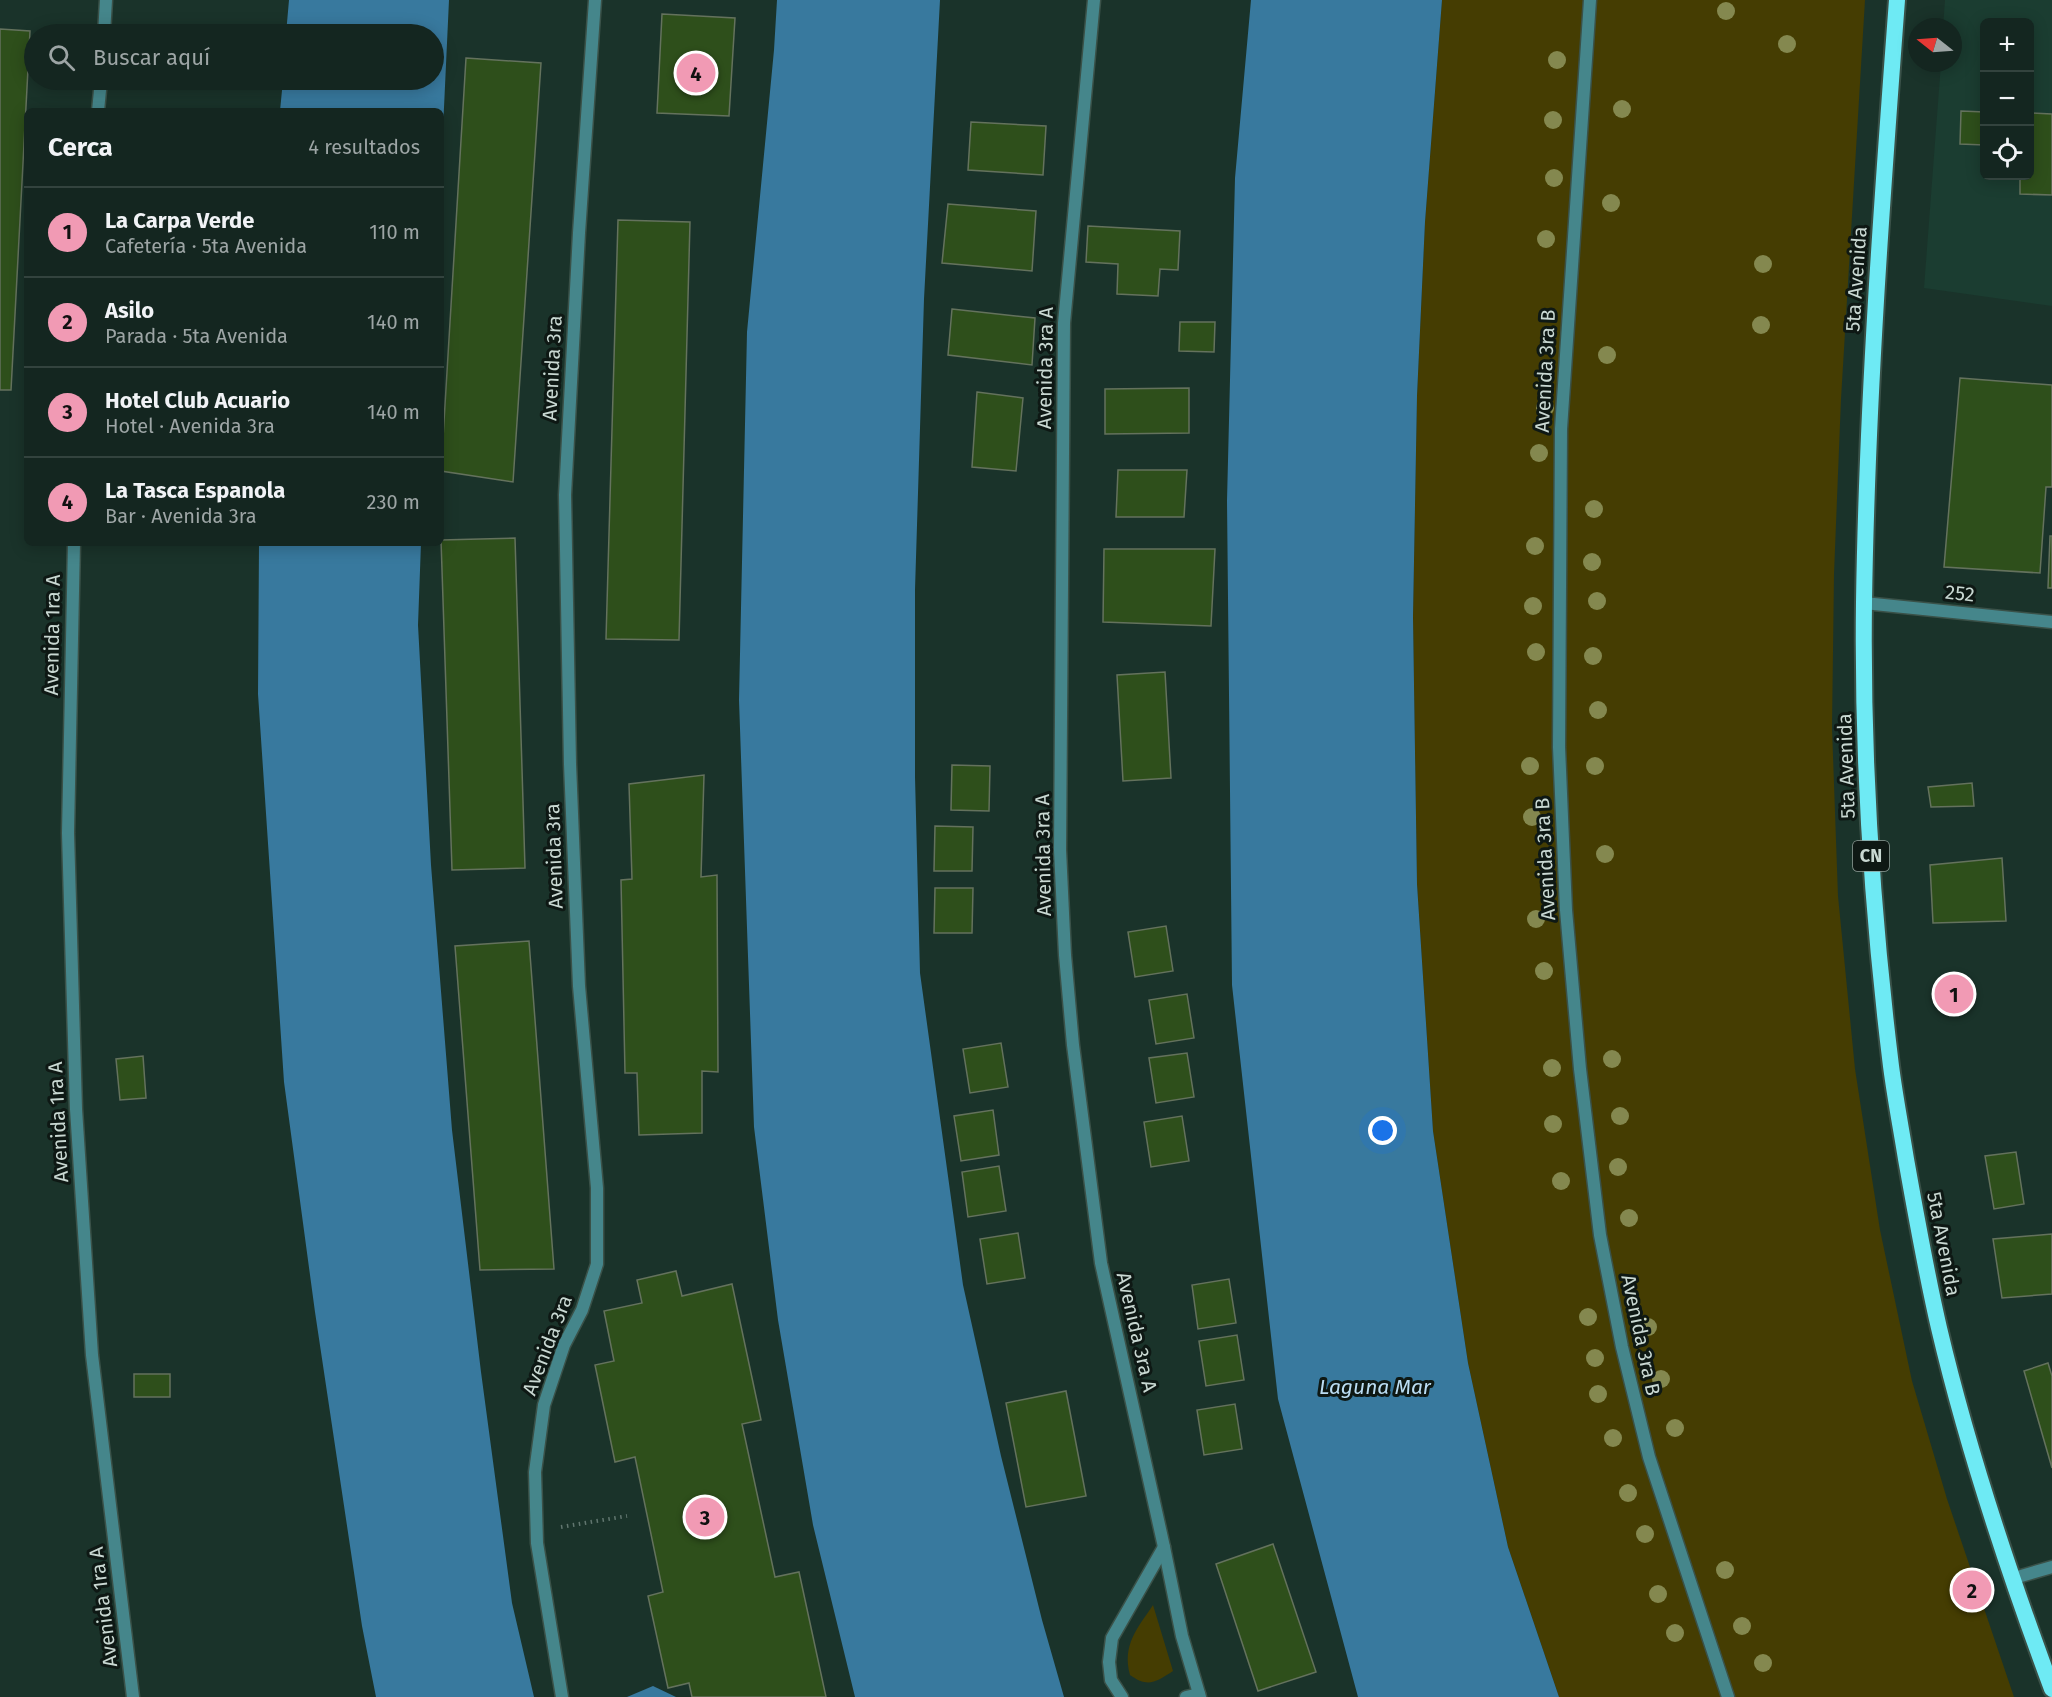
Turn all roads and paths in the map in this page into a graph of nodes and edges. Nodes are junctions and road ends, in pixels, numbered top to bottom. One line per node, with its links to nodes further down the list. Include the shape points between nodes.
1 (106, 0): 6 (street)
2 (595, 0): 13 (street, Avenida 3ra, via 565,495 578,963 597,1195 597,1264 544,1406 535,1472)
3 (1094, 0): 14 (street, Avenida 3ra A, via 1064,323 1060,850 1073,1045 1101,1263)
4 (1590, 0): 22 (street, Avenida 3ra B, via 1561,429 1559,735 1566,910 1600,1235 1623,1347 1649,1457)
5 (1897, 0): 10 (highway, 5ta Avenida / CN, via 1873,349)
6 (105, 24)
7 (100, 90): 8 (street)
8 (98, 108)
9 (74, 546): 19 (street, Avenida 1ra A, via 68,833 76,1109 92,1355)
10 (1864, 603): 11 (street, 252); 16 (highway, 5ta Avenida / CN, via 1870,842 1891,1069 1939,1328)
11 (2052, 622)
12 (627, 1516): 13 (path)
13 (537, 1531): 20 (street, Avenida 3ra)
14 (1164, 1547): 18 (street, Avenida 3ra A); 21 (street, via 1112,1638 1112,1680)
15 (2052, 1567): 16 (street)
16 (2012, 1579): 17 (highway, 5ta Avenida / CN)
17 (2052, 1689)
18 (1195, 1696)
19 (133, 1697)
20 (562, 1697)
21 (1122, 1697)
22 (1728, 1697)

